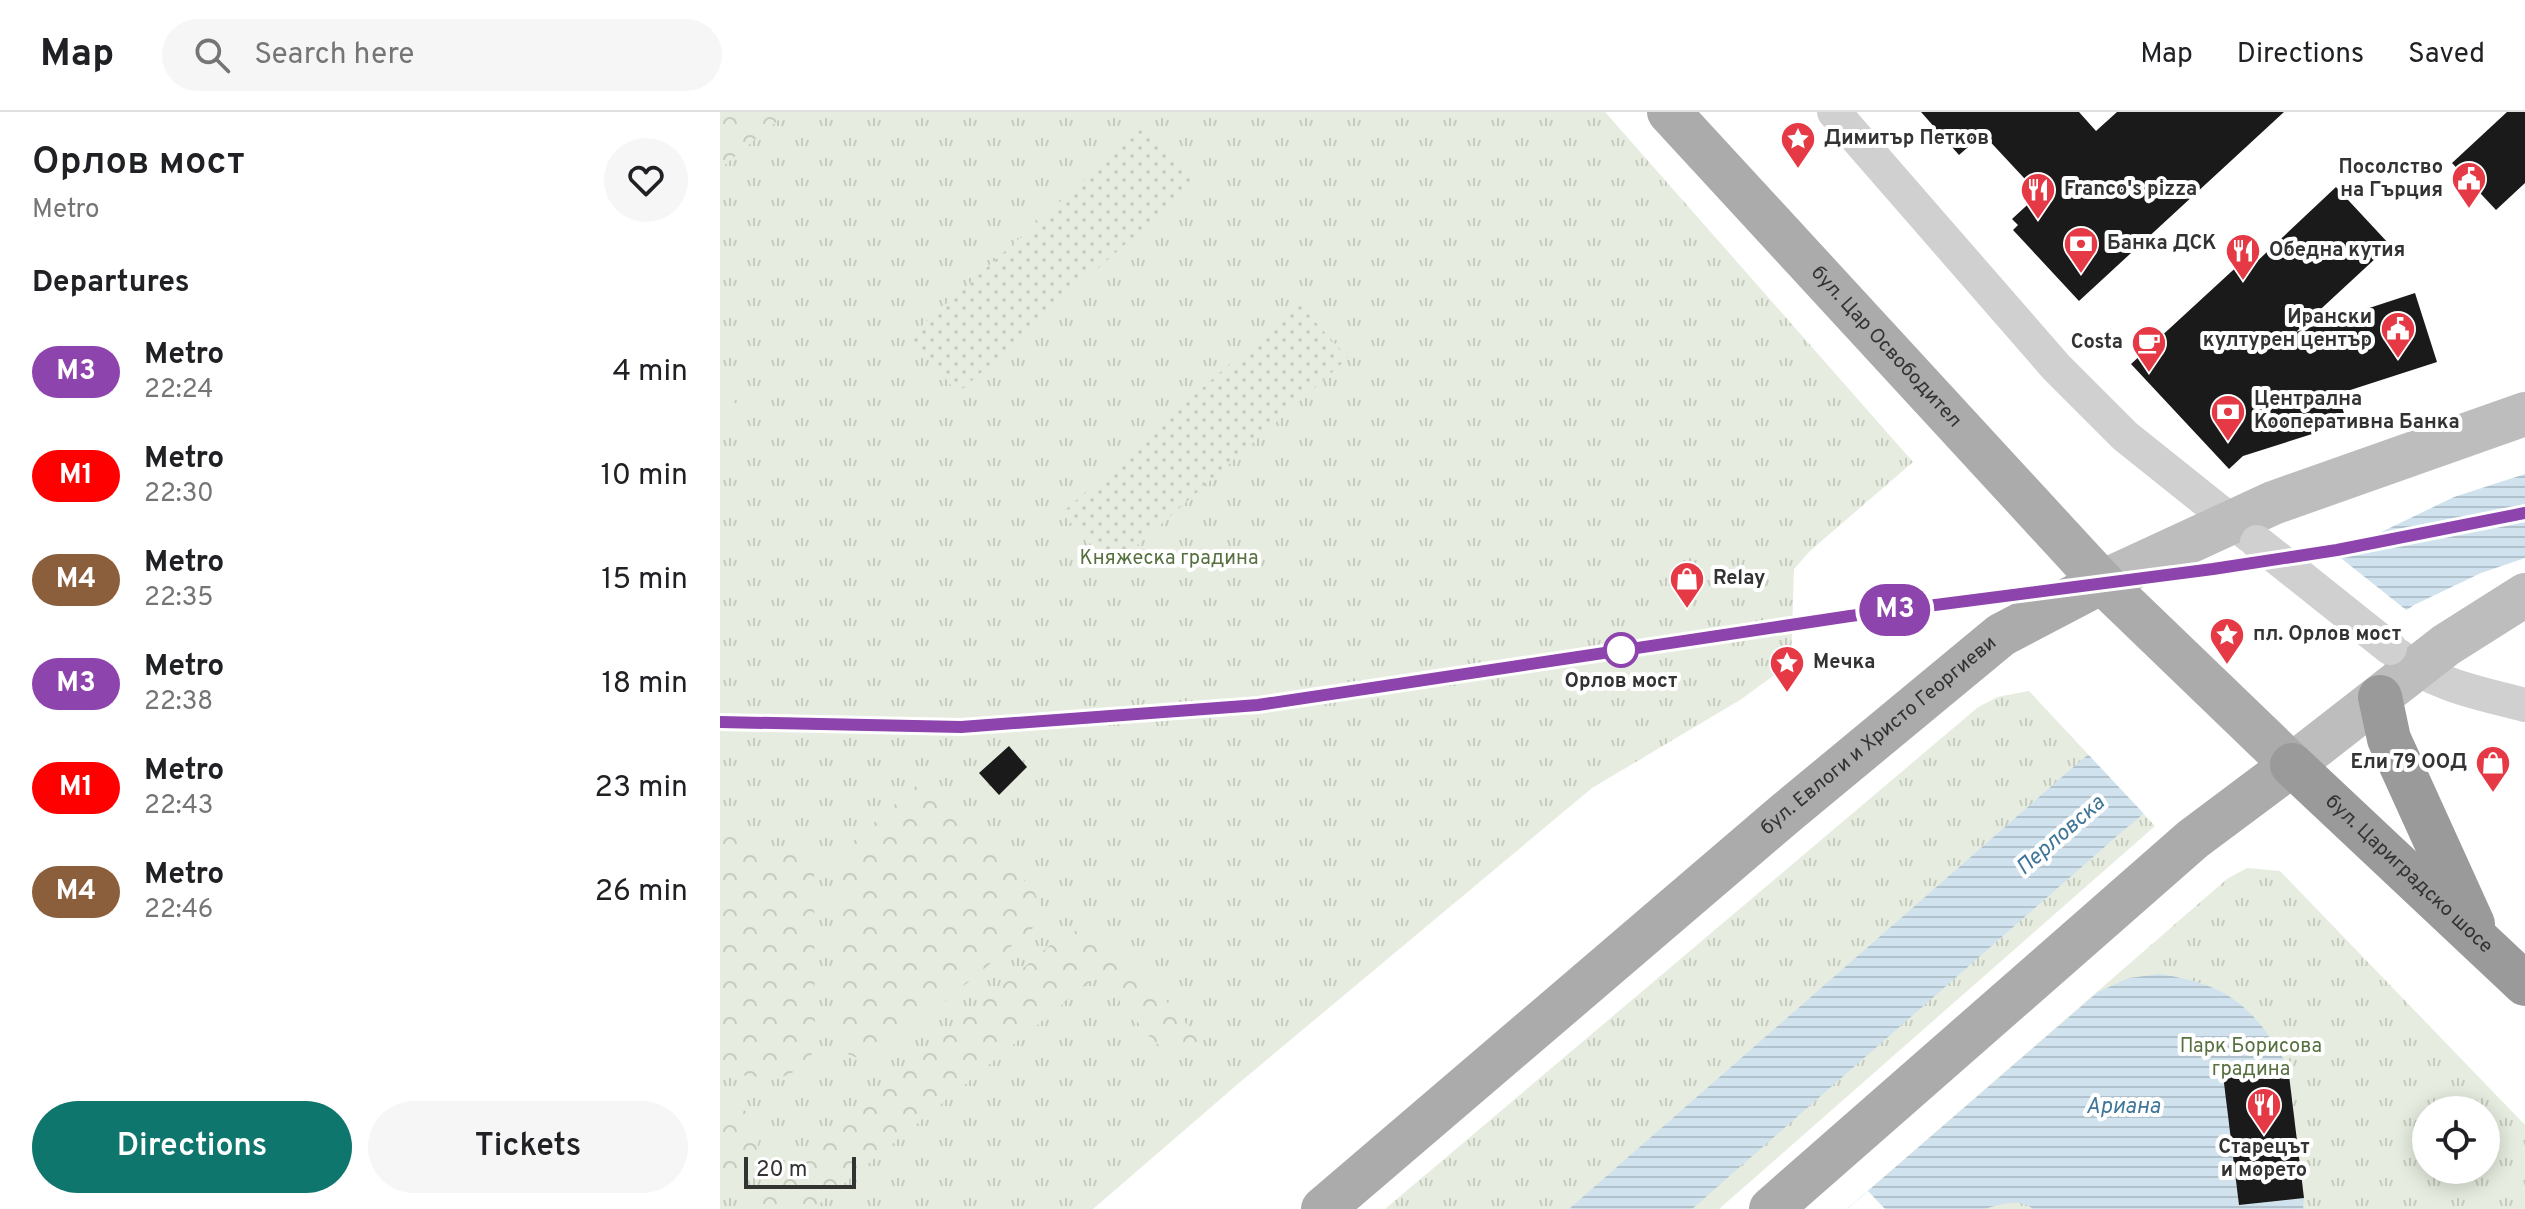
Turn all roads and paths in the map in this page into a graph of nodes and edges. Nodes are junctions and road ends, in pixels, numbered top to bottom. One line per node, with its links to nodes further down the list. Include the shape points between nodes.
1 (1669, 112): 5 (main road, бул. Цар Освободител)
2 (1834, 112): 4 (street, via 2056,367 2125,436)
3 (2525, 414): 4 (main road, бул. Евлоги и Христо Георгиеви, via 2279,500)
4 (2244, 531): 5 (main road, бул. Евлоги и Христо Георгиеви); 7 (street, bridge)
5 (2102, 582): 10 (main road, бул. Цар Освободител); 13 (main road, бул. Евлоги и Христо Георгиеви, via 2001,635)
6 (2525, 595): 7 (main road, via 2446,645)
7 (2402, 659): 8 (main road); 9 (street, via 2464,689)
8 (2380, 697): 10 (main road); 11 (highway, via 2394,750)
9 (2525, 705)
10 (2278, 752): 11 (highway, бул. Цариградско шосе); 14 (main road, via 2193,839)
11 (2483, 944): 12 (highway, бул. Цариградско шосе)
12 (2525, 984)
13 (1323, 1209)
14 (1771, 1209)

